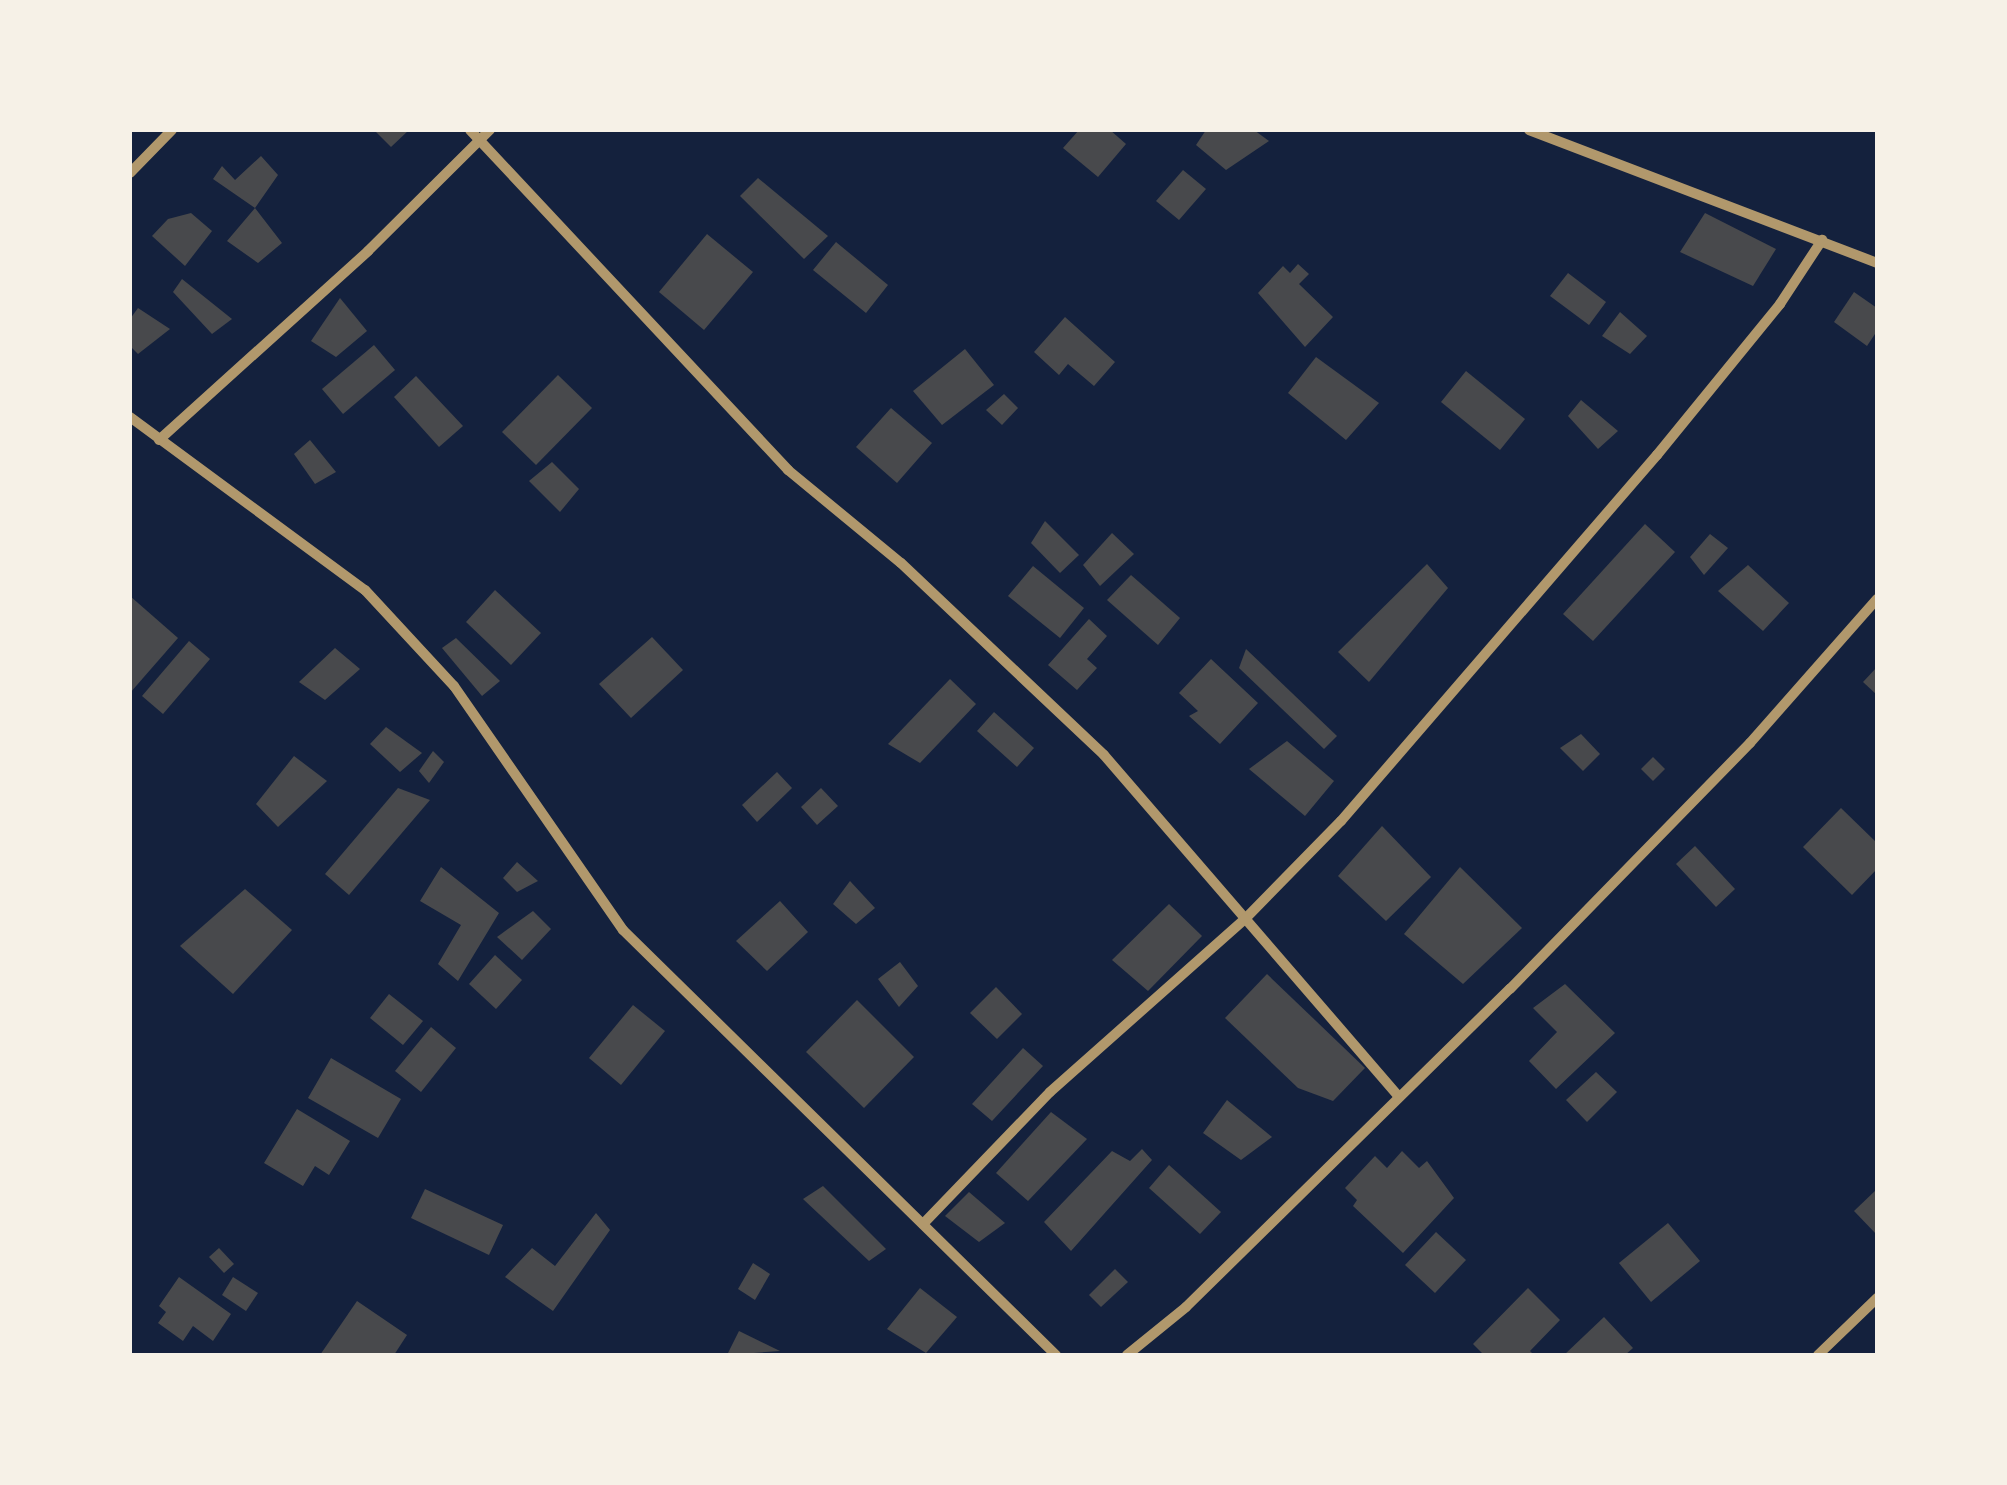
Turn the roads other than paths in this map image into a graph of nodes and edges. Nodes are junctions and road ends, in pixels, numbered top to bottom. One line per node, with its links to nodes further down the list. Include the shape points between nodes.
1 (172, 130): 6 (street)
2 (470, 130): 5 (street)
3 (490, 130): 5 (street)
4 (1528, 130): 7 (street)
5 (480, 141): 10 (street); 12 (street, via 788,470 902,563 1104,755)
6 (130, 172)
7 (1822, 240): 8 (street); 12 (street, via 1780,304 1644,469 1341,821)
8 (1877, 263)
9 (130, 417): 10 (street)
10 (160, 440): 14 (street, via 365,590 454,686 623,930)
11 (1877, 599): 13 (street, via 1750,743)
12 (1245, 919): 13 (street); 14 (street, via 1050,1092)
13 (1398, 1096): 17 (street, via 1186,1306)
14 (923, 1224): 16 (street)
15 (1877, 1299): 18 (street)
16 (1056, 1355)
17 (1127, 1355)
18 (1818, 1355)

